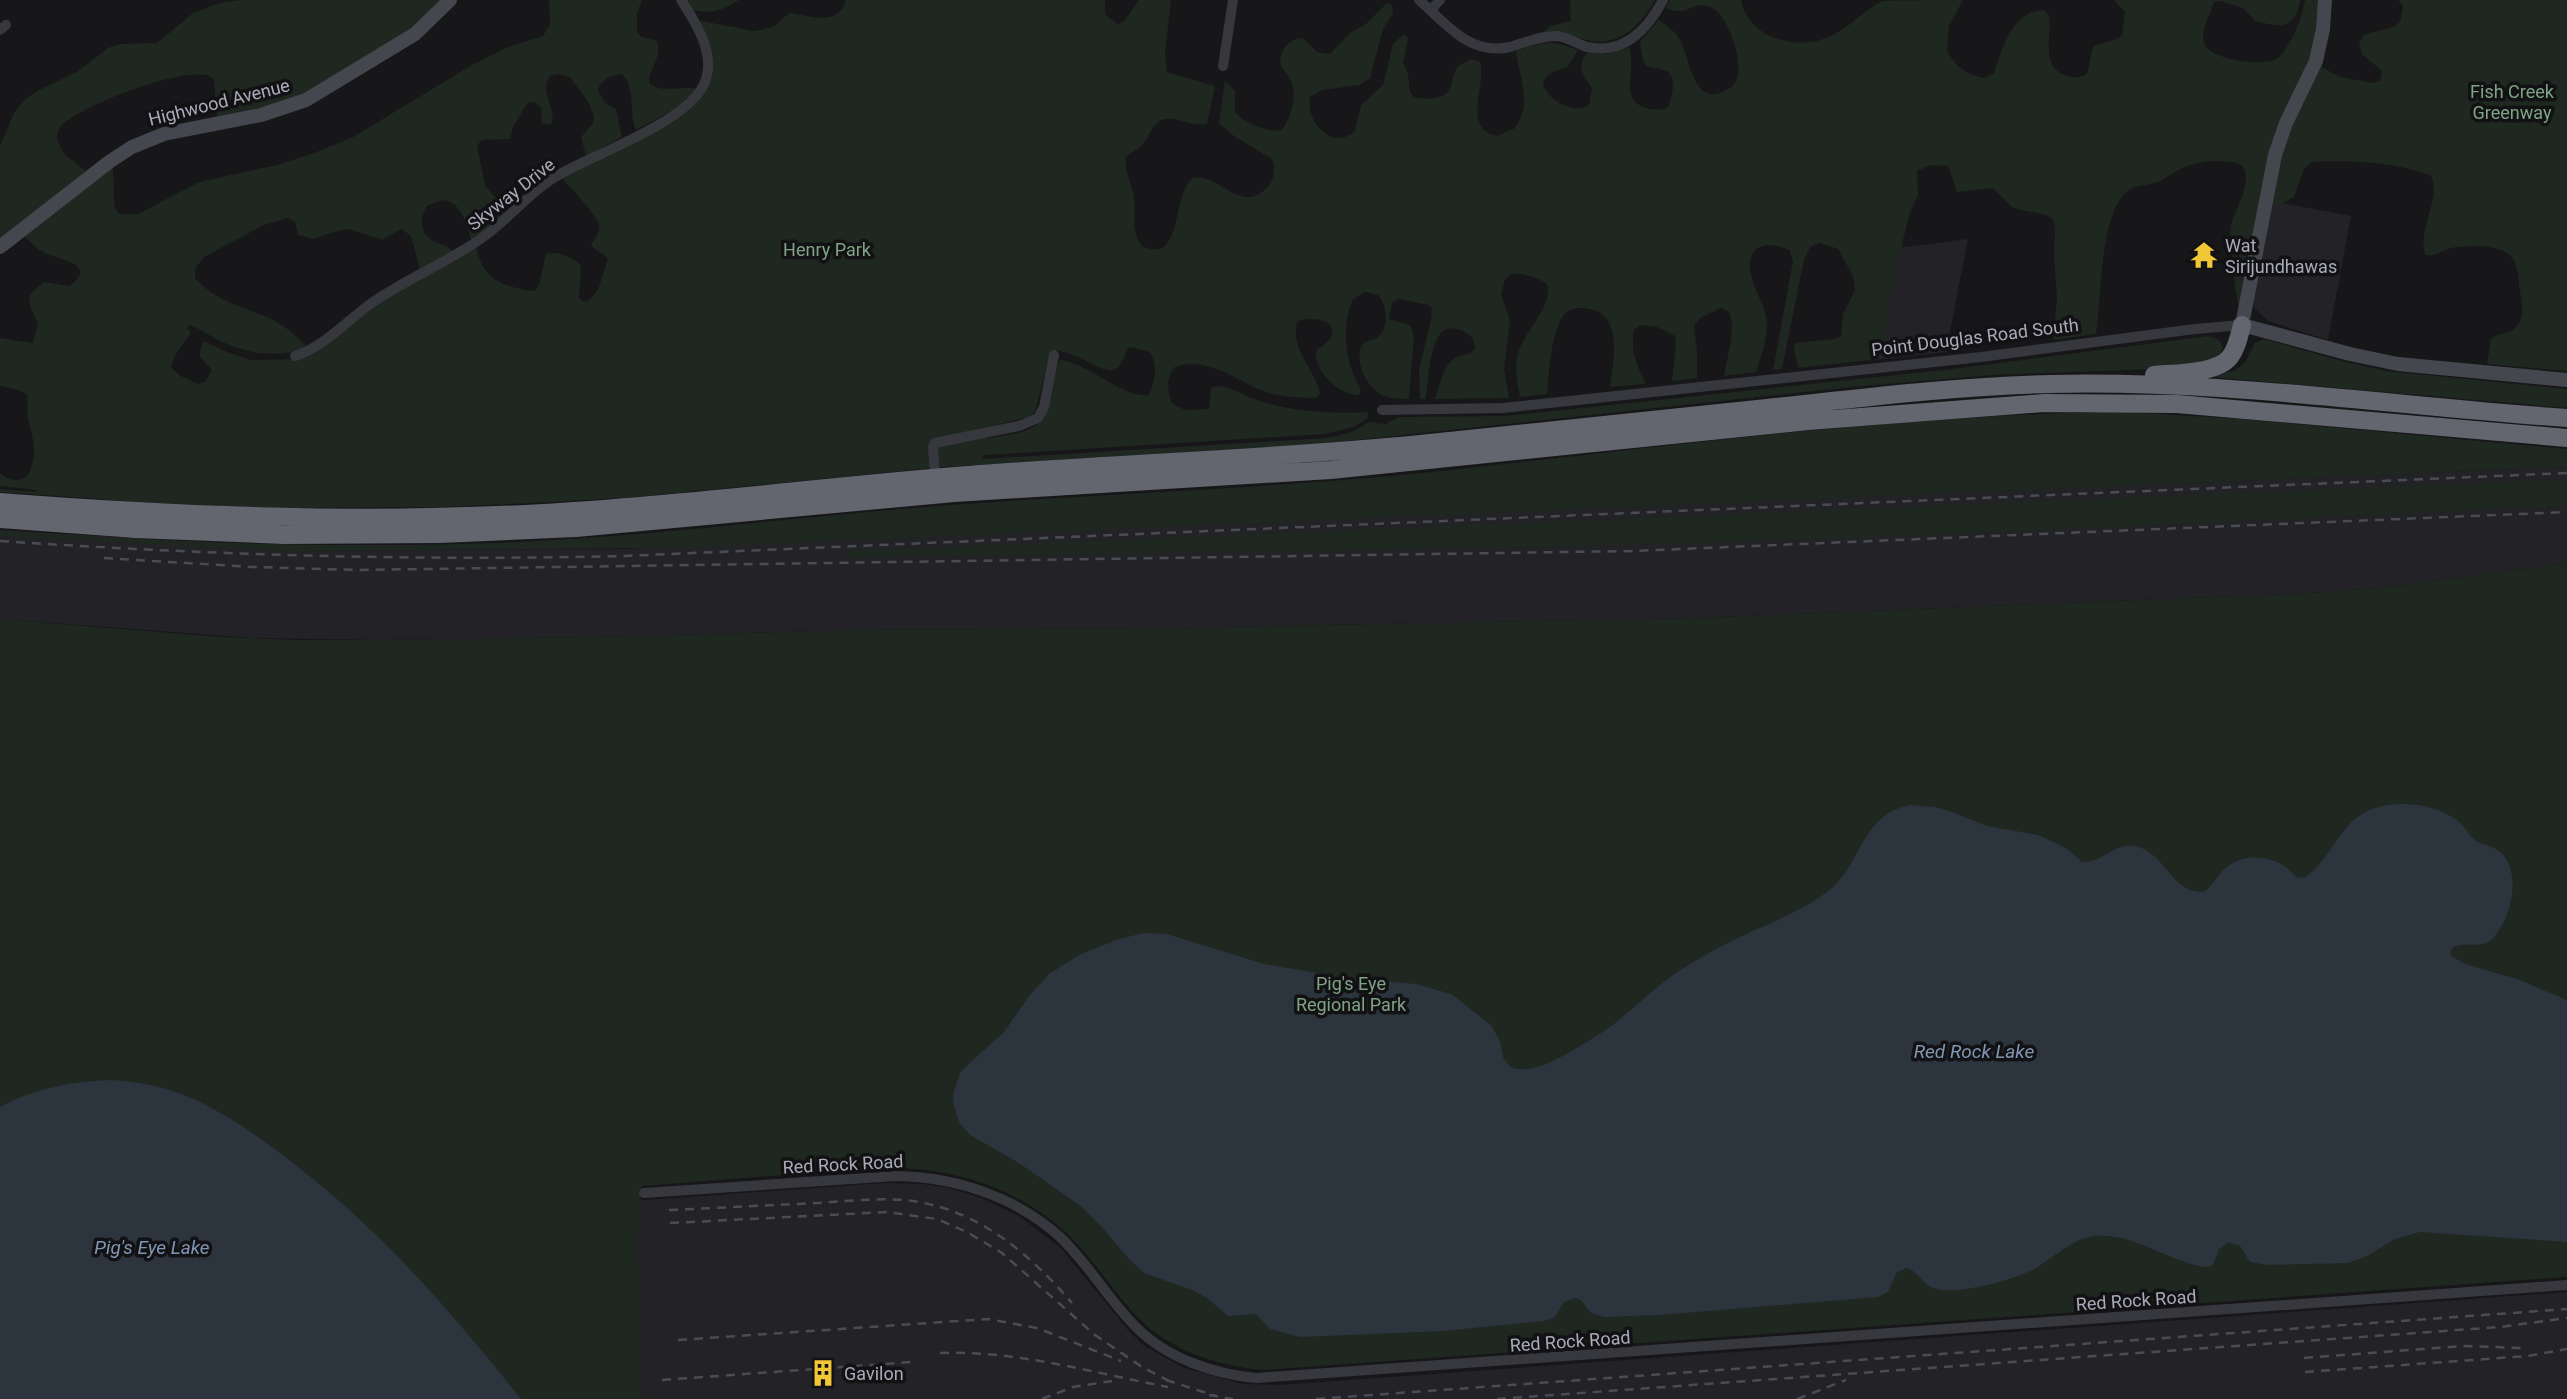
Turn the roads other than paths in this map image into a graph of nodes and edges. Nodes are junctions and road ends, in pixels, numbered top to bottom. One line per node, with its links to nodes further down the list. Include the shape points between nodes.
1 (450, 0): 10 (street, Highwood Avenue, via 415,34 306,100 132,146)
2 (681, 0): 13 (street, Skyway Drive, via 709,59 706,80 690,103 550,180 479,240 391,291)
3 (1233, 0): 9 (street)
4 (1419, 0): 8 (street)
5 (1440, 0): 8 (street)
6 (2325, 0): 11 (street, via 2316,61 2275,155)
7 (1662, 3): 8 (street, via 1633,38 1602,48 1558,36 1480,48 1462,39)
8 (1431, 10)
9 (1223, 66)
10 (0, 247)
11 (2242, 325): 14 (street, Point Douglas Road South, via 2398,363); 15 (highway, via 2232,355 2215,367); 16 (street, Point Douglas Road South, via 1503,408)
12 (1054, 355): 19 (street, via 1038,418 936,443)
13 (295, 356)
14 (2567, 380)
15 (2049, 384): 17 (highway, via 2194,386); 19 (highway)
16 (1382, 410)
17 (2567, 418)
18 (2567, 438): 19 (highway, via 2188,405 2044,403 1808,421 1331,470)
19 (936, 486): 20 (highway, via 443,517 226,516); 21 (highway, via 632,524 429,535 227,533)
20 (0, 502)
21 (0, 519)
22 (644, 1193): 23 (street, Red Rock Road, via 896,1175 968,1186 1013,1205 1051,1230 1134,1326 1161,1347 1209,1369 1256,1377)
23 (2567, 1285)

